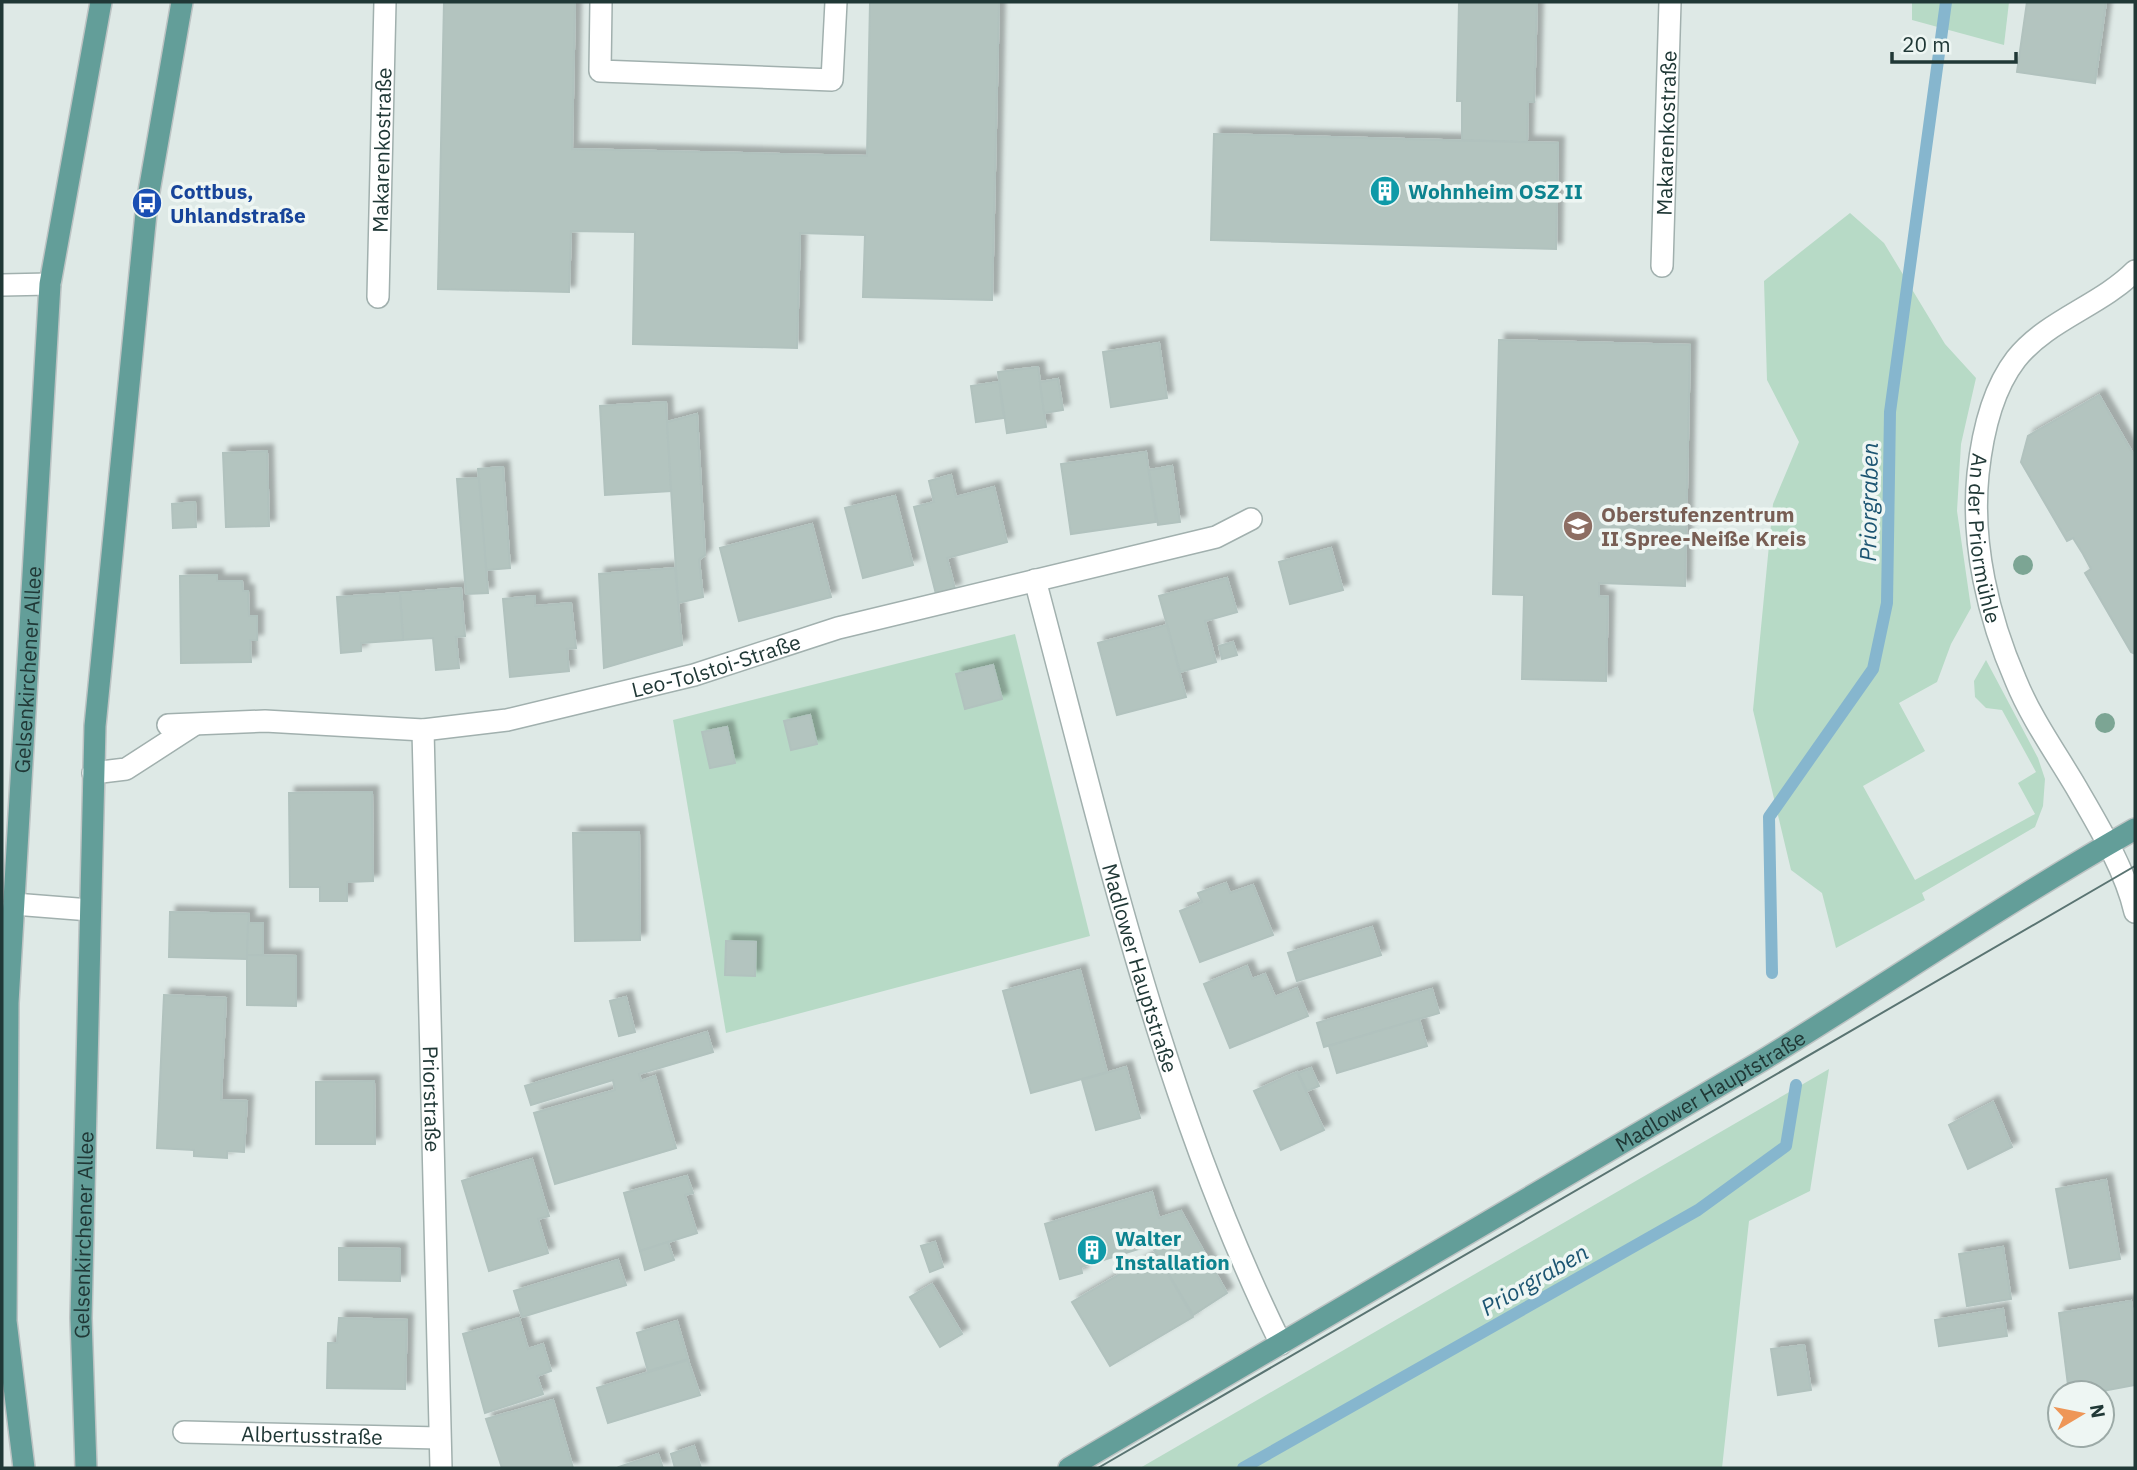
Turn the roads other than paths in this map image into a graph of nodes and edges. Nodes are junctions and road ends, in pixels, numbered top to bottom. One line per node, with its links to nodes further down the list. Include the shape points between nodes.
1 (101, 2): 9 (main road, Gelsenkirchener Allee)
2 (182, 2): 17 (main road, Gelsenkirchener Allee, via 147,203)
3 (384, 2): 11 (street, Makarenkostraße)
4 (601, 2): 5 (street, via 600,71 832,80)
5 (836, 2)
6 (1670, 2): 7 (street, Makarenkostraße)
7 (1662, 266)
8 (2135, 271): 19 (street, An der Priormühle, via 2115,291 2049,330 2016,359 1994,402 1980,449 1975,505 1983,575 2016,682)
9 (50, 284): 10 (street); 20 (main road, Gelsenkirchener Allee)
10 (2, 285)
11 (377, 297)
12 (1251, 519): 13 (street, Leo-Tolstoi-Straße, via 1216,537)
13 (1035, 580): 16 (street, Leo-Tolstoi-Straße, via 838,628 694,675 507,720); 23 (street, Madlower Hauptstraße, via 1138,969 1174,1087)
14 (196, 724): 15 (street, Leo-Tolstoi-Straße); 16 (street, Leo-Tolstoi-Straße, via 265,721); 17 (street, via 126,769)
15 (169, 725)
16 (423, 730): 25 (street, Priorstraße)
17 (93, 773): 21 (main road, Gelsenkirchener Allee)
18 (2135, 829): 19 (main road, Madlower Hauptstraße)
19 (2107, 845): 22 (street, An der Priormühle); 23 (main road, Madlower Hauptstraße, via 1763,1060)
20 (14, 904): 21 (street); 26 (main road, Gelsenkirchener Allee, via 8,1003 6,1321)
21 (90, 910): 27 (main road, Gelsenkirchener Allee, via 81,1318)
22 (2135, 912)
23 (1281, 1345): 29 (main road, Madlower Hauptstraße)
24 (184, 1432): 25 (street, Albertusstraße)
25 (439, 1438): 28 (street, Priorstraße)
26 (24, 1468)
27 (86, 1468)
28 (441, 1468)
29 (1069, 1468)

